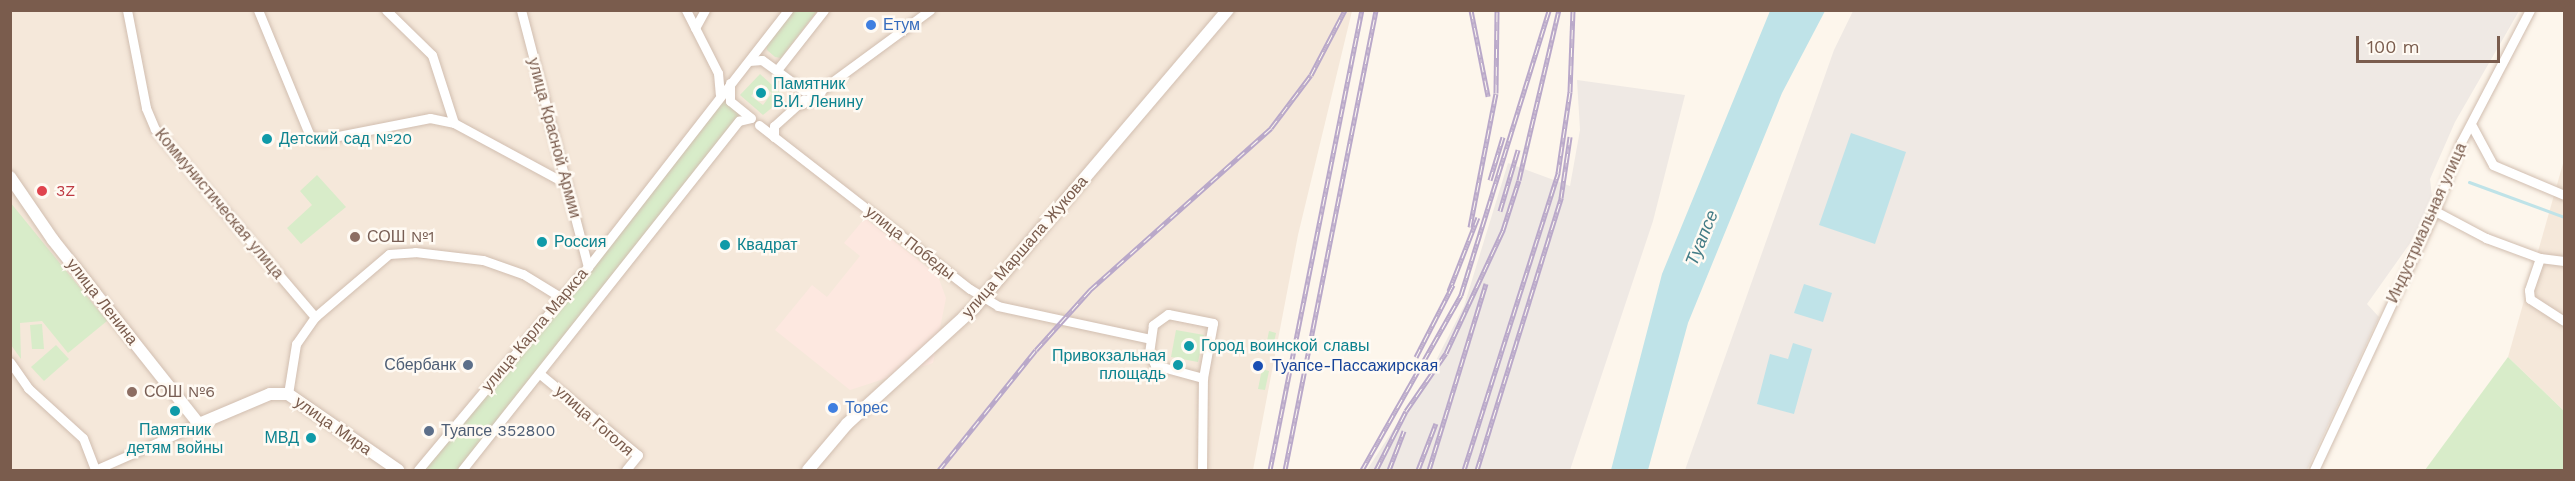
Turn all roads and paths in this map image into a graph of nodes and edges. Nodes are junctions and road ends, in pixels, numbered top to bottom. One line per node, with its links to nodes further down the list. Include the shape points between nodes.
1 (127, 10): 36 (street, Коммунистическая улица, via 146,108 155,129)
2 (258, 10): 22 (street, via 310,136 323,139 429,118)
3 (387, 10): 22 (street, via 432,55)
4 (520, 10): 28 (street, улица Красной Армии)
5 (686, 10): 12 (street)
6 (705, 10): 12 (street)
7 (788, 10): 13 (street, улица Карла Маркса)
8 (824, 10): 16 (street)
9 (930, 10): 19 (street)
10 (1228, 10): 35 (main road, улица Маршала Жукова)
11 (2530, 10): 25 (street, Индустриальная улица)
12 (695, 28): 17 (street)
13 (761, 46): 14 (street); 15 (street, улица Карла Маркса)
14 (762, 60): 15 (street); 16 (street)
15 (749, 61): 17 (street, улица Карла Маркса)
16 (777, 70): 18 (street)
17 (725, 83): 21 (street, via 730,100); 33 (street, улица Карла Маркса)
18 (798, 86): 19 (street); 20 (street, via 804,95)
19 (821, 92): 20 (street)
20 (802, 104): 24 (street)
21 (751, 118): 23 (street); 40 (street, улица Карла Маркса, via 739,121)
22 (454, 123): 28 (street)
23 (759, 124): 24 (street); 26 (street, улица Победы)
24 (774, 126): 26 (street)
25 (2472, 126): 29 (street, via 2493,165); 30 (street, Индустриальная улица, via 2461,142)
26 (774, 137): 35 (street, улица Победы)
27 (10, 177): 43 (main road, улица Ленина, via 53,240)
28 (567, 184): 33 (street, улица Красной Армии)
29 (2565, 195)
30 (2436, 211): 31 (street, via 2486,238); 51 (street, Индустриальная улица)
31 (2540, 258): 32 (street); 37 (street, via 2529,290 2530,299)
32 (2565, 261)
33 (588, 267): 34 (street, улица Карла Маркса)
34 (562, 298): 36 (street, via 523,274 483,260 389,254); 46 (street, улица Карла Маркса)
35 (983, 298): 38 (street, улица Победы, via 1020,312); 49 (main road, улица Маршала Жукова, via 847,424)
36 (315, 317): 42 (street, via 296,344)
37 (2565, 321)
38 (1150, 339): 41 (street, via 1149,353 1155,365); 41 (street, via 1153,325 1168,314 1213,323)
39 (10, 362): 44 (street, via 28,388 82,438)
40 (540, 374): 47 (street, улица Карла Маркса); 48 (street, улица Гоголя, via 638,455)
41 (1203, 378): 50 (street)
42 (288, 394): 43 (main road, улица Мира, via 270,394); 45 (main road, улица Мира)
43 (199, 424): 44 (street)
44 (95, 470)
45 (398, 471)
46 (418, 471)
47 (462, 471)
48 (626, 471)
49 (808, 471)
50 (1202, 471)
51 (2314, 471)

